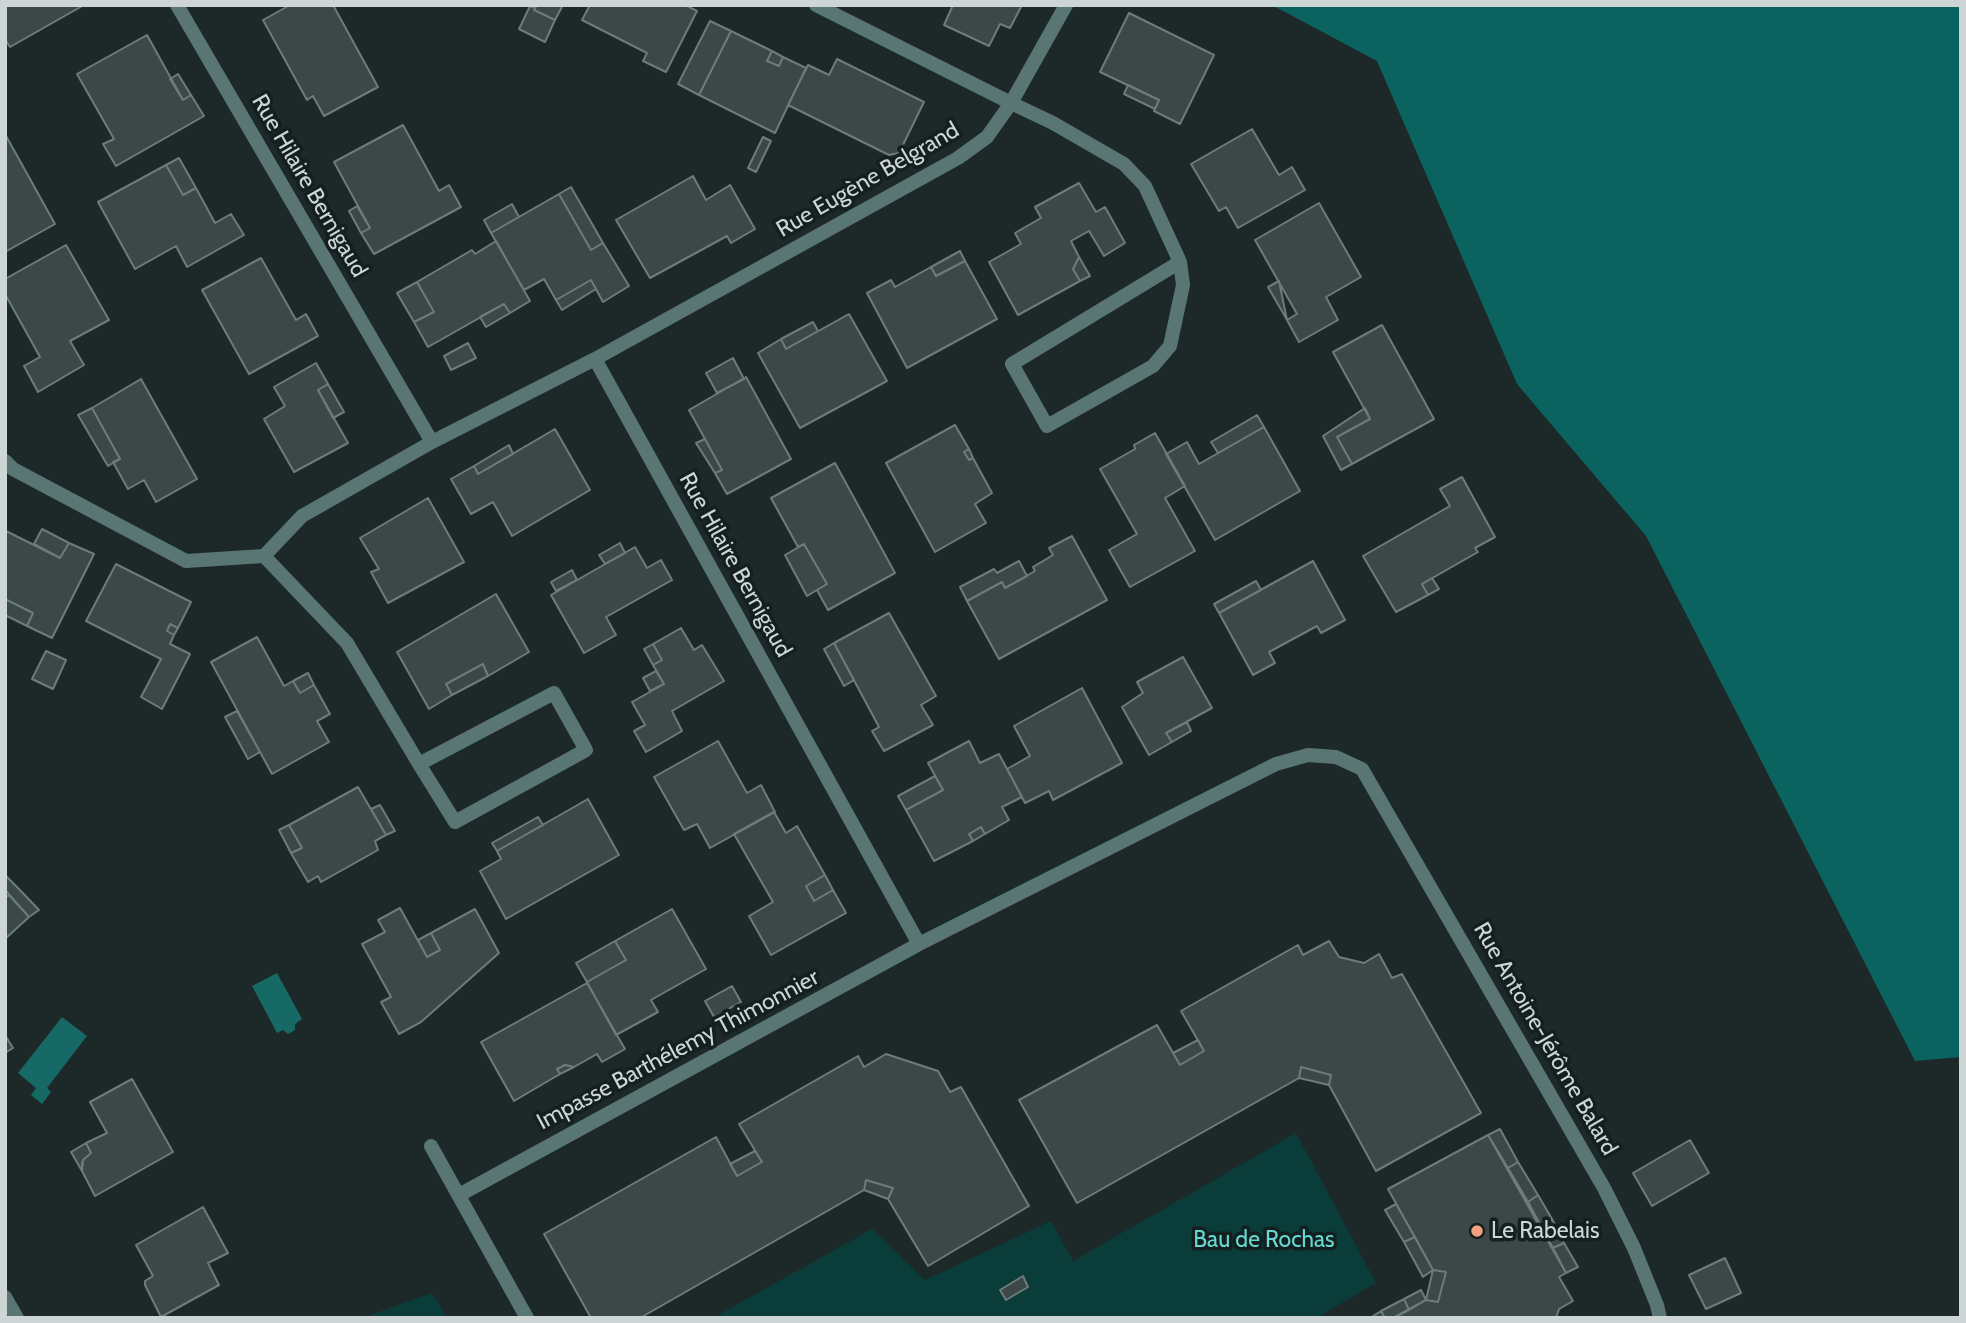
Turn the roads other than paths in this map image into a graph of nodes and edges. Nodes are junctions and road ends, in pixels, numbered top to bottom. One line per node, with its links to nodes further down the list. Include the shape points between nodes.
1 (177, 5): 7 (street, Rue Hilaire Bernigaud)
2 (816, 5): 4 (street)
3 (1066, 5): 4 (street, Rue Eugène Belgrand)
4 (1011, 103): 5 (street, via 1124,164 1145,187); 6 (street, Rue Eugène Belgrand, via 987,137 958,158)
5 (1180, 262): 5 (street, via 1012,364 1047,426 1153,366 1170,346 1183,285)
6 (596, 359): 7 (street); 11 (street, Rue Hilaire Bernigaud)
7 (432, 442): 9 (street, via 302,516)
8 (5, 461): 9 (street, via 13,470 186,561)
9 (264, 556): 10 (street, via 347,643)
10 (419, 764): 10 (street, via 455,822 586,750 554,693)
11 (919, 944): 13 (street, Impasse Barthélemy Thimonnier); 17 (street, Rue Antoine-Jérôme Balard, via 1276,764 1308,755 1336,757 1362,769 1604,1188 1634,1248)
12 (431, 1146): 13 (street)
13 (459, 1195): 16 (street)
14 (5, 1297): 15 (street)
15 (17, 1318)
16 (527, 1318)
17 (1660, 1318)

